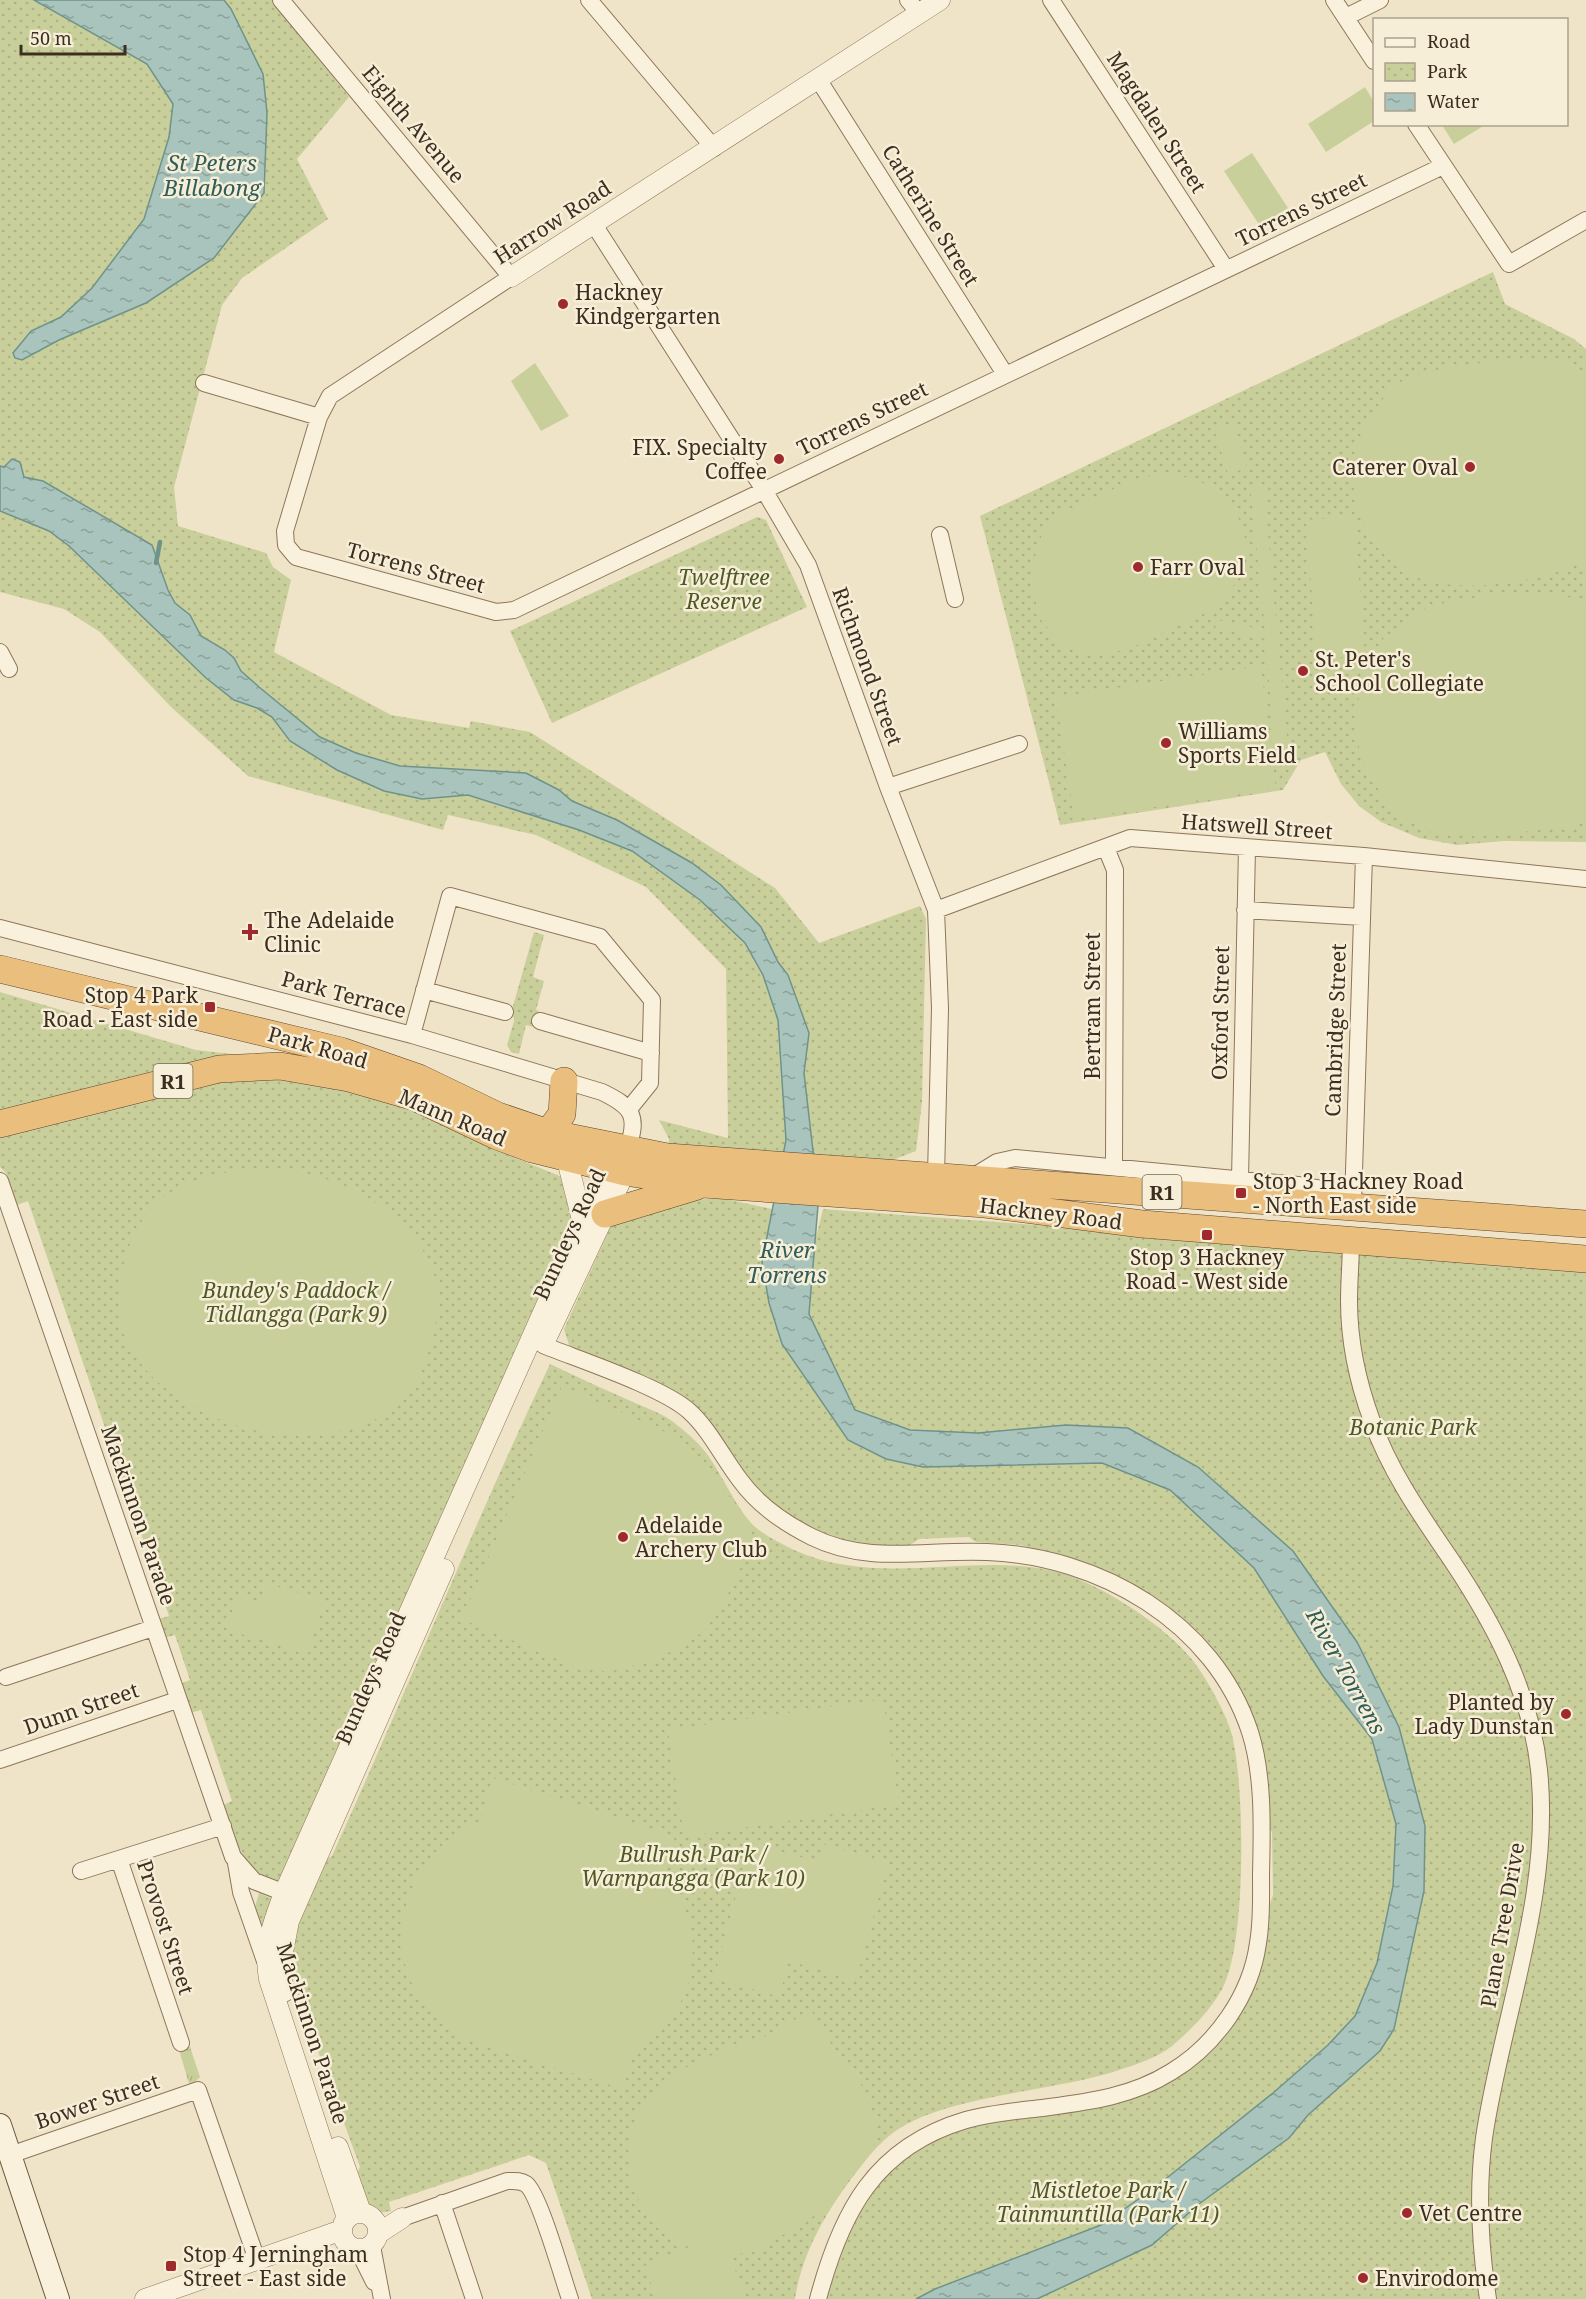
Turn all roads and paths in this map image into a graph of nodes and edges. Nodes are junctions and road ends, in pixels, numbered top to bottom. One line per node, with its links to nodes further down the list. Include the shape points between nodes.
1 (281, 0): 17 (street, Eighth Avenue)
2 (589, 0): 12 (street)
3 (940, 0): 7 (street, Harrow Road)
4 (1051, 0): 16 (street, Magdalen Street)
5 (1334, 0): 8 (street)
6 (1380, 0): 8 (street)
7 (913, 6): 10 (street, Harrow Road)
8 (1346, 17): 9 (street)
9 (1373, 59)
10 (818, 79): 12 (street, Harrow Road); 18 (street, Catherine Street)
11 (1417, 126): 13 (street)
12 (714, 148): 15 (street, Harrow Road)
13 (1443, 166): 14 (street, via 1509,264); 16 (street, Torrens Street)
14 (1586, 220)
15 (593, 224): 17 (street, Harrow Road); 21 (street, Richmond Street)
16 (1226, 269): 18 (street, Torrens Street)
17 (511, 277): 20 (street, Harrow Road, via 330,396)
18 (1005, 374): 21 (street, Torrens Street)
19 (204, 383): 20 (street)
20 (319, 417): 23 (street, Harrow Road, via 285,531)
21 (764, 490): 23 (street, Torrens Street, via 504,613 296,557); 28 (street, Richmond Street, via 808,565)
22 (940, 536): 24 (street)
23 (289, 551)
24 (955, 599)
25 (0, 652): 26 (street)
26 (9, 669)
27 (1019, 744): 28 (street)
28 (888, 787): 33 (street, Richmond Street)
29 (1106, 848): 30 (street, Hatswell Street, via 1130,838); 33 (street, Hatswell Street); 49 (street, Bertram Street, via 1115,870)
30 (1247, 848): 31 (street, Hatswell Street); 34 (street, Oxford Street)
31 (1365, 856): 32 (street, Hatswell Street); 35 (street, Cambridge Street)
32 (1586, 879)
33 (936, 910): 51 (street, Richmond Street, via 940,1008)
34 (1245, 910): 35 (street); 53 (street, Oxford Street)
35 (1362, 917): 57 (street, Cambridge Street)
36 (0, 928): 41 (street, Park Terrace)
37 (0, 969): 46 (highway, Park Road / R1, via 341,1051 419,1078 498,1116)
38 (424, 990): 39 (street); 41 (street); 42 (street, via 450,896 600,937 652,1000)
39 (506, 1012)
40 (540, 1021): 42 (street)
41 (412, 1035): 43 (street, Park Terrace)
42 (651, 1053): 44 (street, via 650,1083)
43 (564, 1081): 44 (street, Park Terrace, via 602,1092); 46 (highway, via 562,1114)
44 (629, 1109): 48 (street, via 634,1131)
45 (0, 1124): 47 (highway, Mann Road / R1, via 219,1069 280,1066 349,1078 415,1097 497,1136)
46 (548, 1133): 48 (highway, Park Road / R1)
47 (567, 1160): 48 (highway, Mann Road / R1); 59 (street)
48 (620, 1164): 50 (highway, Hackney Road / R1); 59 (street, Bundeys Road)
49 (1114, 1166): 52 (street, Hackney Road, via 1015,1158 997,1162); 53 (street, Hackney Road)
50 (705, 1172): 55 (highway, Hackney Road / R1); 59 (highway)
51 (936, 1176): 52 (highway, Hackney Road / R1); 55 (highway, Hackney Road / R1); 58 (highway)
52 (970, 1179): 56 (highway, Hackney Road / R1)
53 (1240, 1179): 57 (street, Hackney Road)
54 (0, 1181): 65 (street, Mackinnon Parade)
55 (871, 1185): 58 (highway, Hackney Road / R1)
56 (1177, 1193): 57 (highway, Hackney Road / R1); 61 (highway)
57 (1353, 1200): 60 (highway, Hackney Road / R1)
58 (985, 1204): 61 (highway, Hackney Road / R1)
59 (594, 1219): 64 (street, Bundeys Road)
60 (1586, 1224)
61 (1174, 1226): 62 (highway, Hackney Road / R1)
62 (1351, 1240): 63 (highway, Hackney Road / R1); 88 (street, Plane Tree Drive, via 1352,1346 1372,1423 1398,1479 1477,1600 1509,1661 1530,1719 1539,1770 1539,1856 1523,1956 1484,2139 1480,2207)
63 (1586, 1259)
64 (537, 1343): 73 (street, Bundeys Road); 87 (street, via 656,1392 688,1410 754,1497 788,1524 825,1543 870,1554 987,1552 1044,1558 1104,1579 1133,1594 1194,1639 1226,1678 1249,1729 1260,1797 1258,1946 1239,1998 1214,2038 1173,2071 1125,2094 991,2114 928,2135 894,2158 854,2203 833,2247)
65 (153, 1628): 66 (street); 67 (street, Mackinnon Parade)
66 (6, 1677)
67 (177, 1700): 68 (street, Dunn Street); 69 (street, Mackinnon Parade)
68 (0, 1760)
69 (223, 1826): 70 (street, Provost Street); 71 (street, Mackinnon Parade)
70 (119, 1858): 72 (street); 75 (street, Provost Street)
71 (236, 1863): 73 (street, Mackinnon Parade, via 254,1881); 74 (street, Mackinnon Parade, via 241,1892)
72 (81, 1871)
73 (292, 1896): 74 (street, Bundeys Road, via 289,1921)
74 (273, 1958): 80 (street, Mackinnon Parade)
75 (181, 2043)
76 (0, 2126): 77 (main road)
77 (10, 2155): 81 (street, Bower Street, via 198,2090); 83 (main road)
78 (442, 2203): 79 (street); 85 (street); 86 (street, via 507,2181 525,2184 532,2191)
79 (402, 2218): 80 (street)
80 (360, 2232): 81 (street); 82 (street, via 362,2262)
81 (257, 2260): 84 (street)
82 (381, 2295)
83 (58, 2299)
84 (145, 2299)
85 (474, 2299)
86 (570, 2299)
87 (818, 2299)
88 (1488, 2299)

